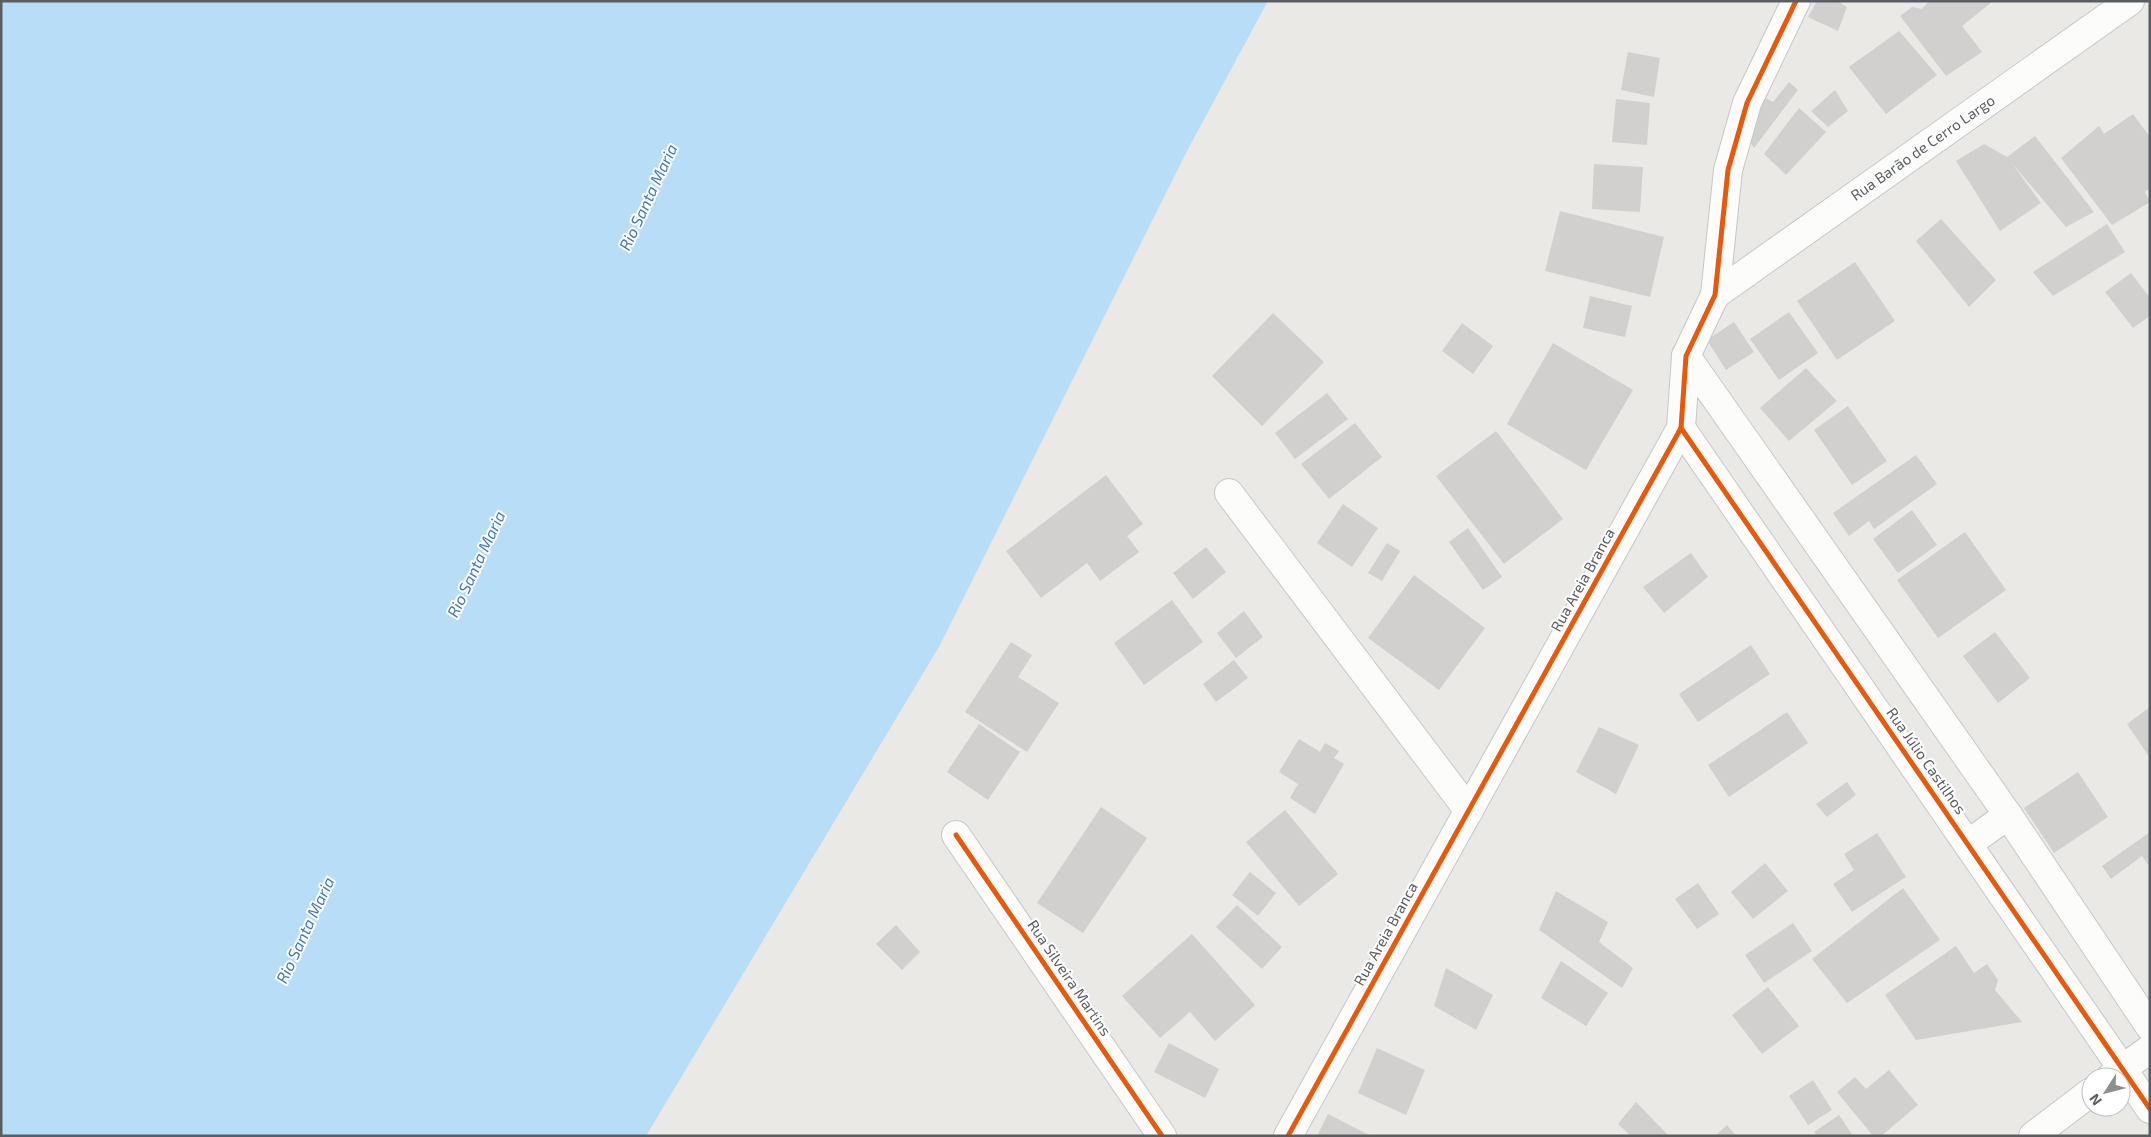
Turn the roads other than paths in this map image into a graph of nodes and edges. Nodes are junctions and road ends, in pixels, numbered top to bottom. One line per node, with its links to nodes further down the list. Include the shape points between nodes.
1 (1796, 1): 3 (street, Rua Areia Branca, via 1747,103 1728,170)
2 (2130, 1): 3 (street, Rua Barão de Cerro Largo)
3 (1715, 295): 4 (street, Rua Areia Branca)
4 (1686, 356): 5 (street, Rua Areia Branca); 8 (street)
5 (1681, 428): 7 (street, Rua Areia Branca); 10 (street, Rua Júlio Castilhos)
6 (1229, 492): 7 (street)
7 (1469, 811): 19 (street, Rua Areia Branca)
8 (2008, 815): 10 (street); 11 (street)
9 (956, 835): 18 (street, Rua Silveira Martins)
10 (1968, 844): 13 (street, Rua Júlio Castilhos)
11 (2150, 1027)
12 (2150, 1049): 14 (street)
13 (2113, 1067)
14 (2125, 1067)
15 (2131, 1088): 17 (street, Rua Júlio Castilhos)
16 (2081, 1100): 20 (street)
17 (2150, 1109)
18 (1162, 1136)
19 (1288, 1136)
20 (2033, 1136)

